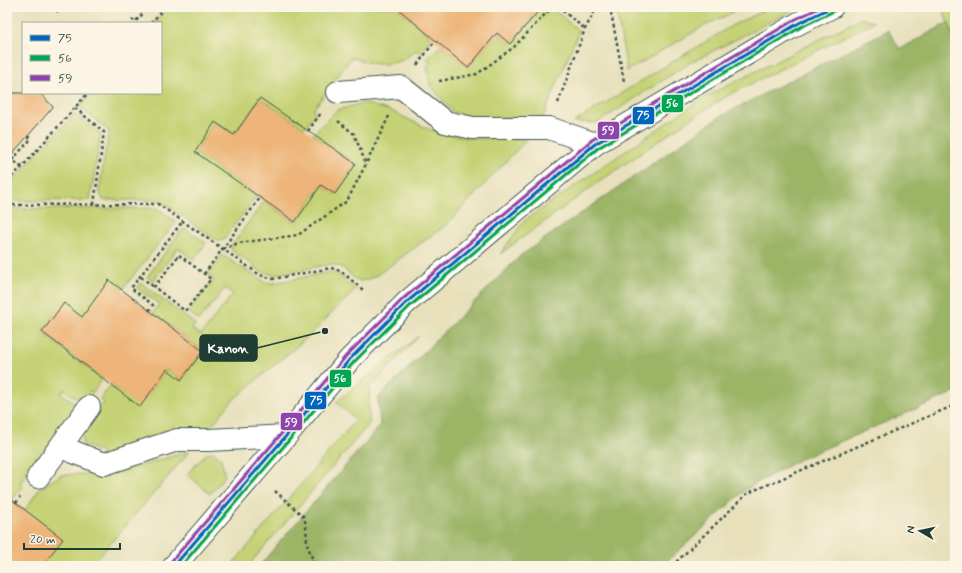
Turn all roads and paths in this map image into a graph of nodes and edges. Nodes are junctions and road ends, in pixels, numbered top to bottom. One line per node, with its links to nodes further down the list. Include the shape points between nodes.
1 (53, 7): 11 (path)
2 (149, 7): 12 (path, via 135,22)
3 (159, 7): 10 (path)
4 (165, 7): 10 (path)
5 (552, 7): 20 (path, via 514,47 477,74)
6 (558, 7): 14 (path)
7 (597, 7): 14 (path)
8 (610, 7): 19 (path)
9 (832, 7): 29 (street, via 799,23)
10 (162, 10): 13 (path)
11 (58, 12)
12 (132, 19)
13 (152, 22)
14 (585, 29): 26 (path)
15 (435, 41): 16 (path)
16 (423, 56)
17 (7, 61): 18 (path)
18 (11, 65)
19 (624, 81)
20 (401, 87): 21 (street); 26 (street, via 445,122 473,128); 30 (path)
21 (338, 92)
22 (87, 94): 23 (path)
23 (75, 108): 31 (path); 34 (path, via 104,132)
24 (320, 114): 27 (path)
25 (336, 119): 30 (path, via 354,134)
26 (549, 128): 29 (street)
27 (308, 131)
28 (27, 136): 31 (path, via 31,139 12,160)
29 (595, 144): 45 (street, via 407,302 350,359)
30 (366, 164): 37 (path, via 347,201 298,235 240,242)
31 (22, 167): 32 (path)
32 (7, 181)
33 (260, 198): 37 (path)
34 (94, 204): 35 (path); 36 (path, via 158,204)
35 (7, 205)
36 (182, 222): 37 (path); 39 (path)
37 (222, 249): 38 (path); 41 (path, via 260,275 274,279 331,268 340,271)
38 (204, 274): 40 (path, via 179,255); 40 (path, via 210,279 186,311)
39 (141, 277): 40 (path); 42 (path, via 132,288 153,305)
40 (154, 287)
41 (363, 290)
42 (149, 311)
43 (955, 405): 53 (path, via 748,493)
44 (89, 407): 46 (street)
45 (286, 436): 46 (street, via 177,440 104,464); 51 (street)
46 (60, 447): 47 (street)
47 (38, 477)
48 (20, 498): 50 (path)
49 (287, 501): 52 (path, via 300,513 306,524 307,544)
50 (16, 503)
51 (174, 566)
52 (315, 566)
53 (672, 566)

